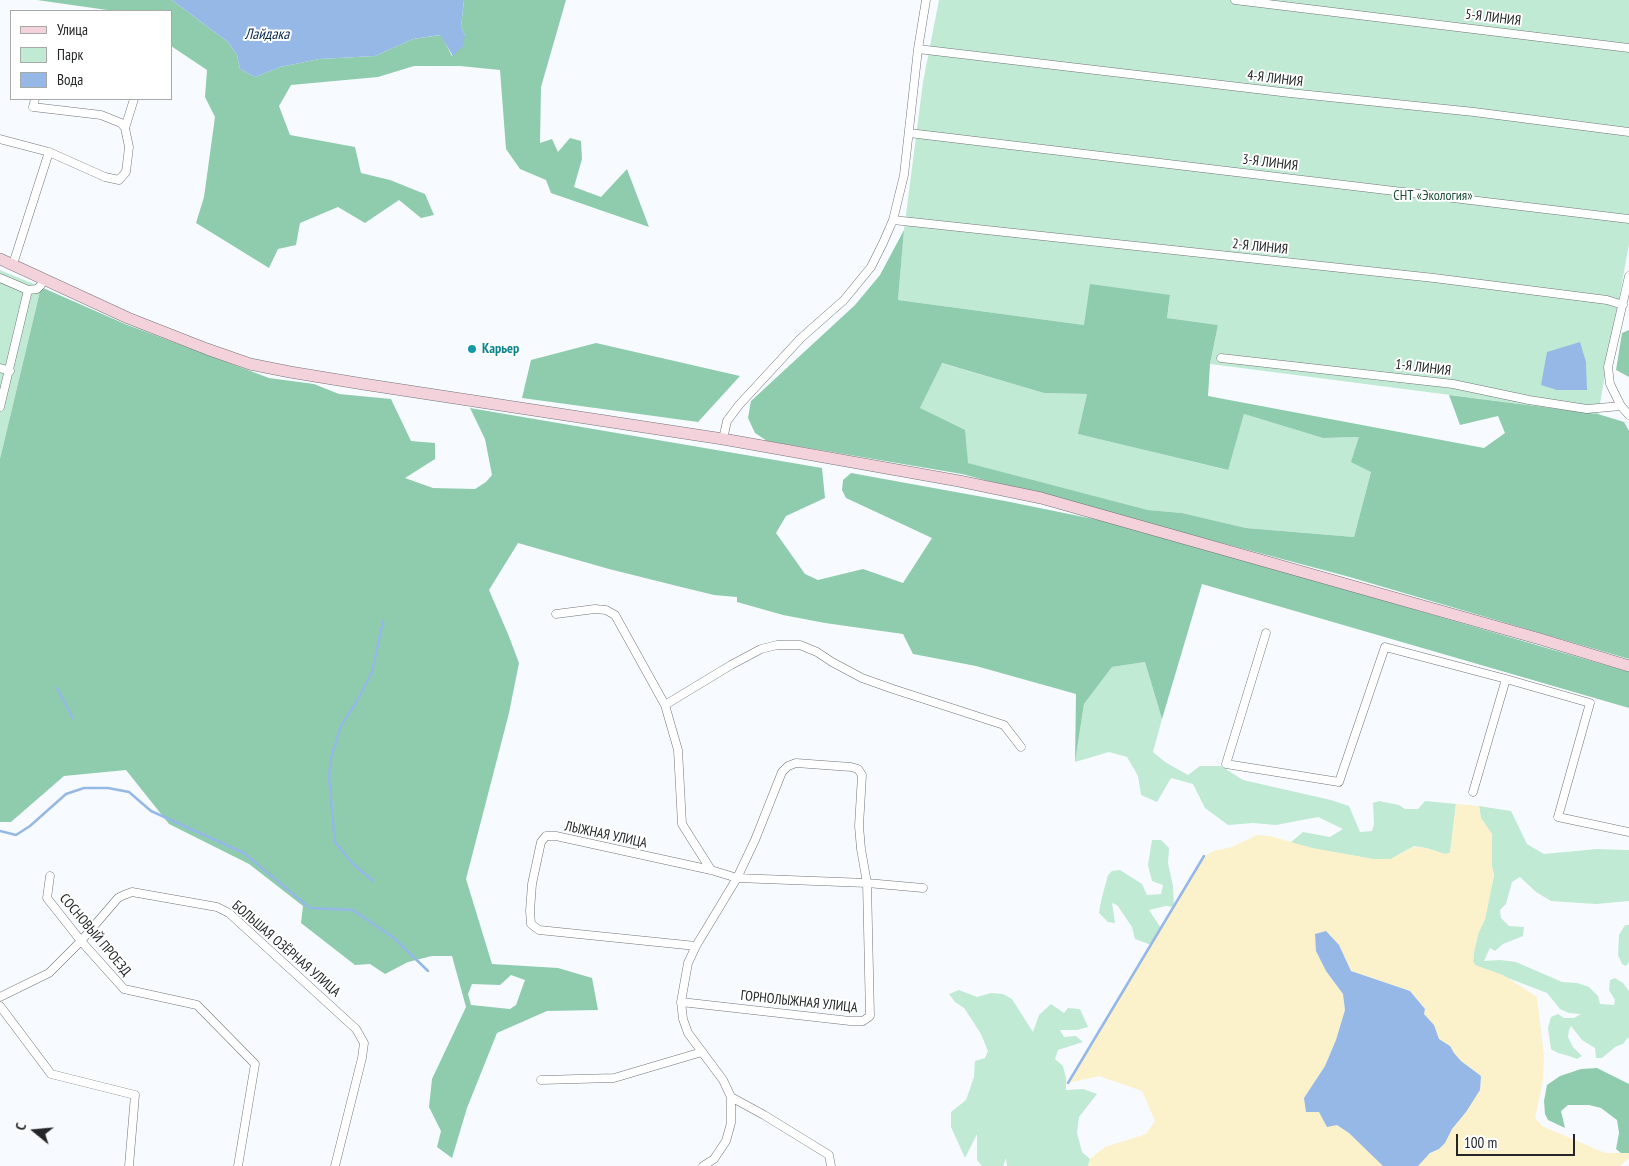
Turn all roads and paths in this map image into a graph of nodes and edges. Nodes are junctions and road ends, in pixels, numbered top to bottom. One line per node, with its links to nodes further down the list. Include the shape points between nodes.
1 (926, 0): 4 (street)
2 (1236, 0): 3 (street, 5-Я ЛИНИЯ)
3 (1629, 48)
4 (918, 49): 8 (street, 4-Я ЛИНИЯ); 9 (street)
5 (35, 100): 7 (street, via 33,107 101,115 122,123)
6 (134, 100): 7 (street)
7 (125, 128): 11 (street, via 129,147 126,172 119,180)
8 (1629, 132)
9 (909, 133): 12 (street, 3-Я ЛИНИЯ); 13 (street)
10 (0, 139): 11 (street)
11 (49, 152): 15 (street)
12 (1629, 219)
13 (893, 220): 20 (street, 2-Я ЛИНИЯ, via 1434,278 1607,300); 27 (street, via 871,267 844,300 801,338 739,405 727,421)
14 (0, 259): 15 (main road)
15 (12, 264): 18 (main road)
16 (1629, 276): 20 (street)
17 (0, 278): 19 (street)
18 (44, 279): 19 (street, via 37,289); 27 (main road, via 128,318 250,364)
19 (28, 290): 23 (street)
20 (1623, 305): 24 (street, via 1608,367 1610,384)
21 (1221, 358): 24 (street, 1-Я ЛИНИЯ, via 1452,384 1586,409)
22 (0, 368): 23 (street)
23 (10, 371): 25 (street)
24 (1621, 406): 26 (street)
25 (0, 407)
26 (1629, 415)
27 (722, 439): 30 (main road, via 1041,498)
28 (556, 614): 32 (street, via 606,610 615,615)
29 (1266, 632): 31 (street, via 1226,764 1339,782 1385,647)
30 (1629, 666)
31 (1506, 679): 34 (street); 35 (street, via 1590,703 1558,817)
32 (665, 705): 33 (street, via 761,649 800,646 862,678 1004,725); 36 (street, via 678,750 682,824)
33 (1021, 747)
34 (1473, 792)
35 (1629, 832)
36 (711, 870): 38 (street, ЛЫЖНАЯ УЛИЦА); 42 (street, ЛЫЖНАЯ УЛИЦА, via 556,836 546,836 541,842 530,911 531,924 539,930)
37 (50, 876): 41 (street, СОСНОВЫЙ ПРОЕЗД, via 47,898)
38 (737, 878): 39 (street); 39 (street, ГОРНОЛЫЖНАЯ УЛИЦА, via 782,772 796,763 850,767 858,769 862,775 859,826); 42 (street)
39 (867, 883): 40 (street); 44 (street, ГОРНОЛЫЖНАЯ УЛИЦА, via 870,1016 864,1021)
40 (923, 888)
41 (81, 941): 43 (street, БОЛЬШАЯ ОЗЁРНАЯ УЛИЦА, via 48,973); 50 (street, СОСНОВЫЙ ПРОЕЗД, via 124,989 197,1006 255,1064); 51 (street, БОЛЬШАЯ ОЗЁРНАЯ УЛИЦА, via 118,898 132,892 217,907 229,913 356,1029 364,1043)
42 (696, 946): 44 (street, via 688,963)
43 (0, 997)
44 (681, 1002): 46 (street, via 688,1033)
45 (0, 1006): 49 (street, via 51,1074 135,1094)
46 (702, 1052): 47 (street, via 614,1078); 48 (street, via 723,1080)
47 (541, 1080)
48 (731, 1098): 52 (street, via 732,1123 726,1141 714,1159); 53 (street, via 829,1155)
49 (130, 1166)
50 (238, 1166)
51 (336, 1166)
52 (703, 1166)
53 (831, 1166)

